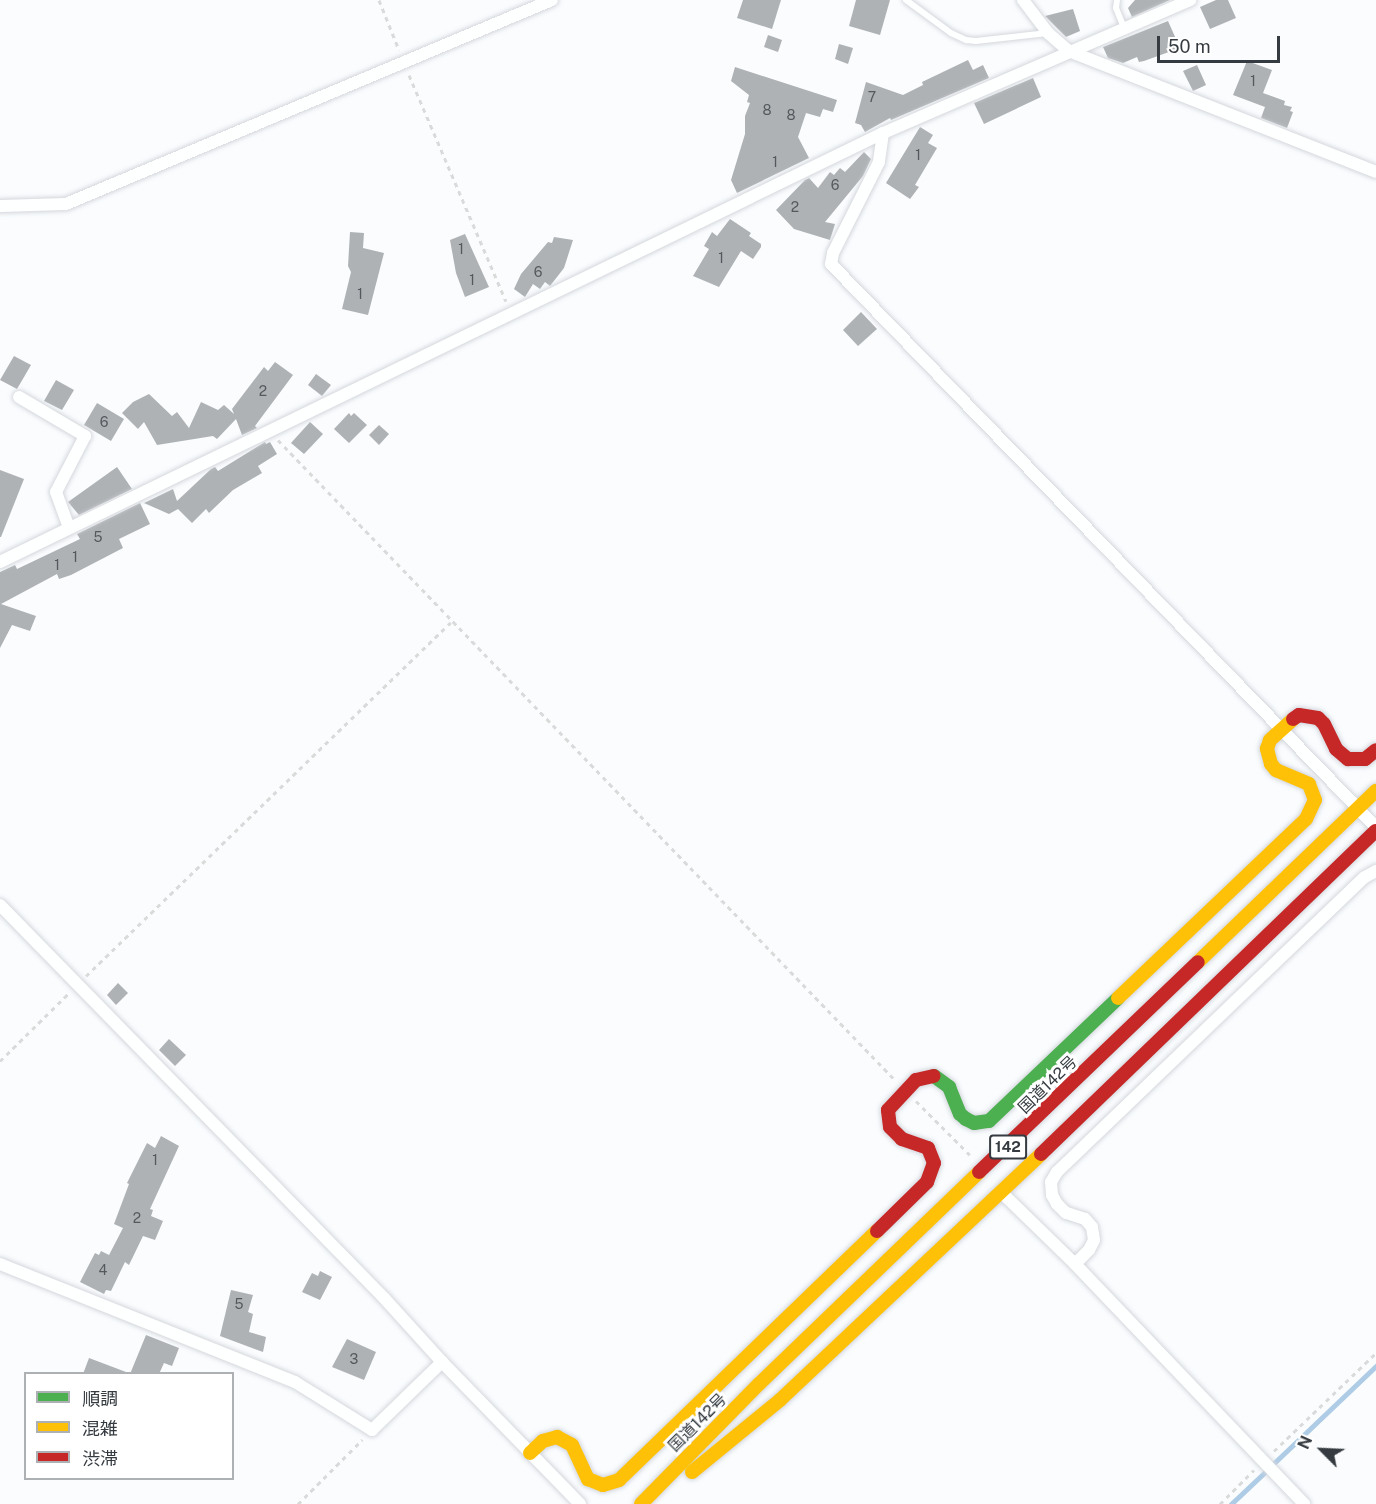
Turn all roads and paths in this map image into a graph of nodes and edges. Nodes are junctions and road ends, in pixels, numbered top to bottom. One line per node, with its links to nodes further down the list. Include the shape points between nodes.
1 (378, 0): 10 (path)
2 (552, 0): 10 (street)
3 (906, 0): 8 (lane, via 951,33 966,39)
4 (1023, 0): 8 (street)
5 (1117, 0): 7 (lane)
6 (1191, 0): 7 (street)
7 (1124, 28): 9 (street)
8 (1048, 33): 9 (street)
9 (1070, 51): 11 (street); 12 (street)
10 (404, 62): 13 (street, via 66,204); 14 (path)
11 (883, 133): 14 (street); 20 (street, via 879,162 831,264)
12 (1376, 171)
13 (0, 206)
14 (512, 313): 16 (street)
15 (20, 397): 17 (street, via 85,435 56,492)
16 (268, 430): 17 (street); 19 (path)
17 (69, 528): 18 (street)
18 (0, 562)
19 (451, 622): 27 (path); 29 (path)
20 (1282, 728): 21 (main road, via 1299,715 1309,715 1324,724 1335,749 1348,759 1365,759); 23 (street); 29 (main road, via 1270,740 1268,757 1276,770 1309,784 1315,800 1306,819 989,1120 974,1123 960,1114 949,1087 934,1077 916,1080)
21 (1376, 750)
22 (1376, 791): 23 (main road, 国道142号 / 142)
23 (1359, 808): 24 (street); 30 (main road, 国道142号 / 142)
24 (1376, 829): 31 (main road, 国道142号 / 142)
25 (1376, 871): 33 (street, via 1365,877 1057,1172 1052,1195 1057,1204 1092,1227 1094,1240)
26 (0, 905): 27 (street)
27 (76, 986): 28 (path); 35 (street, via 384,1298)
28 (0, 1061)
29 (904, 1090): 30 (path); 37 (main road, via 888,1110 890,1127 902,1139 928,1148 934,1163 927,1182 619,1480 603,1485 588,1479 572,1445 556,1437 543,1441)
30 (983, 1170): 41 (main road, 国道142号 / 142, via 759,1384)
31 (1002, 1192): 33 (street); 42 (main road, 国道142号 / 142, via 780,1400 708,1457)
32 (0, 1264): 36 (street, via 294,1382)
33 (1075, 1264): 38 (street)
34 (1376, 1353): 38 (path)
35 (442, 1362): 36 (street); 37 (street)
36 (372, 1430): 39 (path)
37 (530, 1453): 40 (street)
38 (1263, 1462): 43 (path); 44 (street)
39 (298, 1504)
40 (580, 1504)
41 (641, 1504)
42 (658, 1504)
43 (1220, 1504)
44 (1304, 1504)

